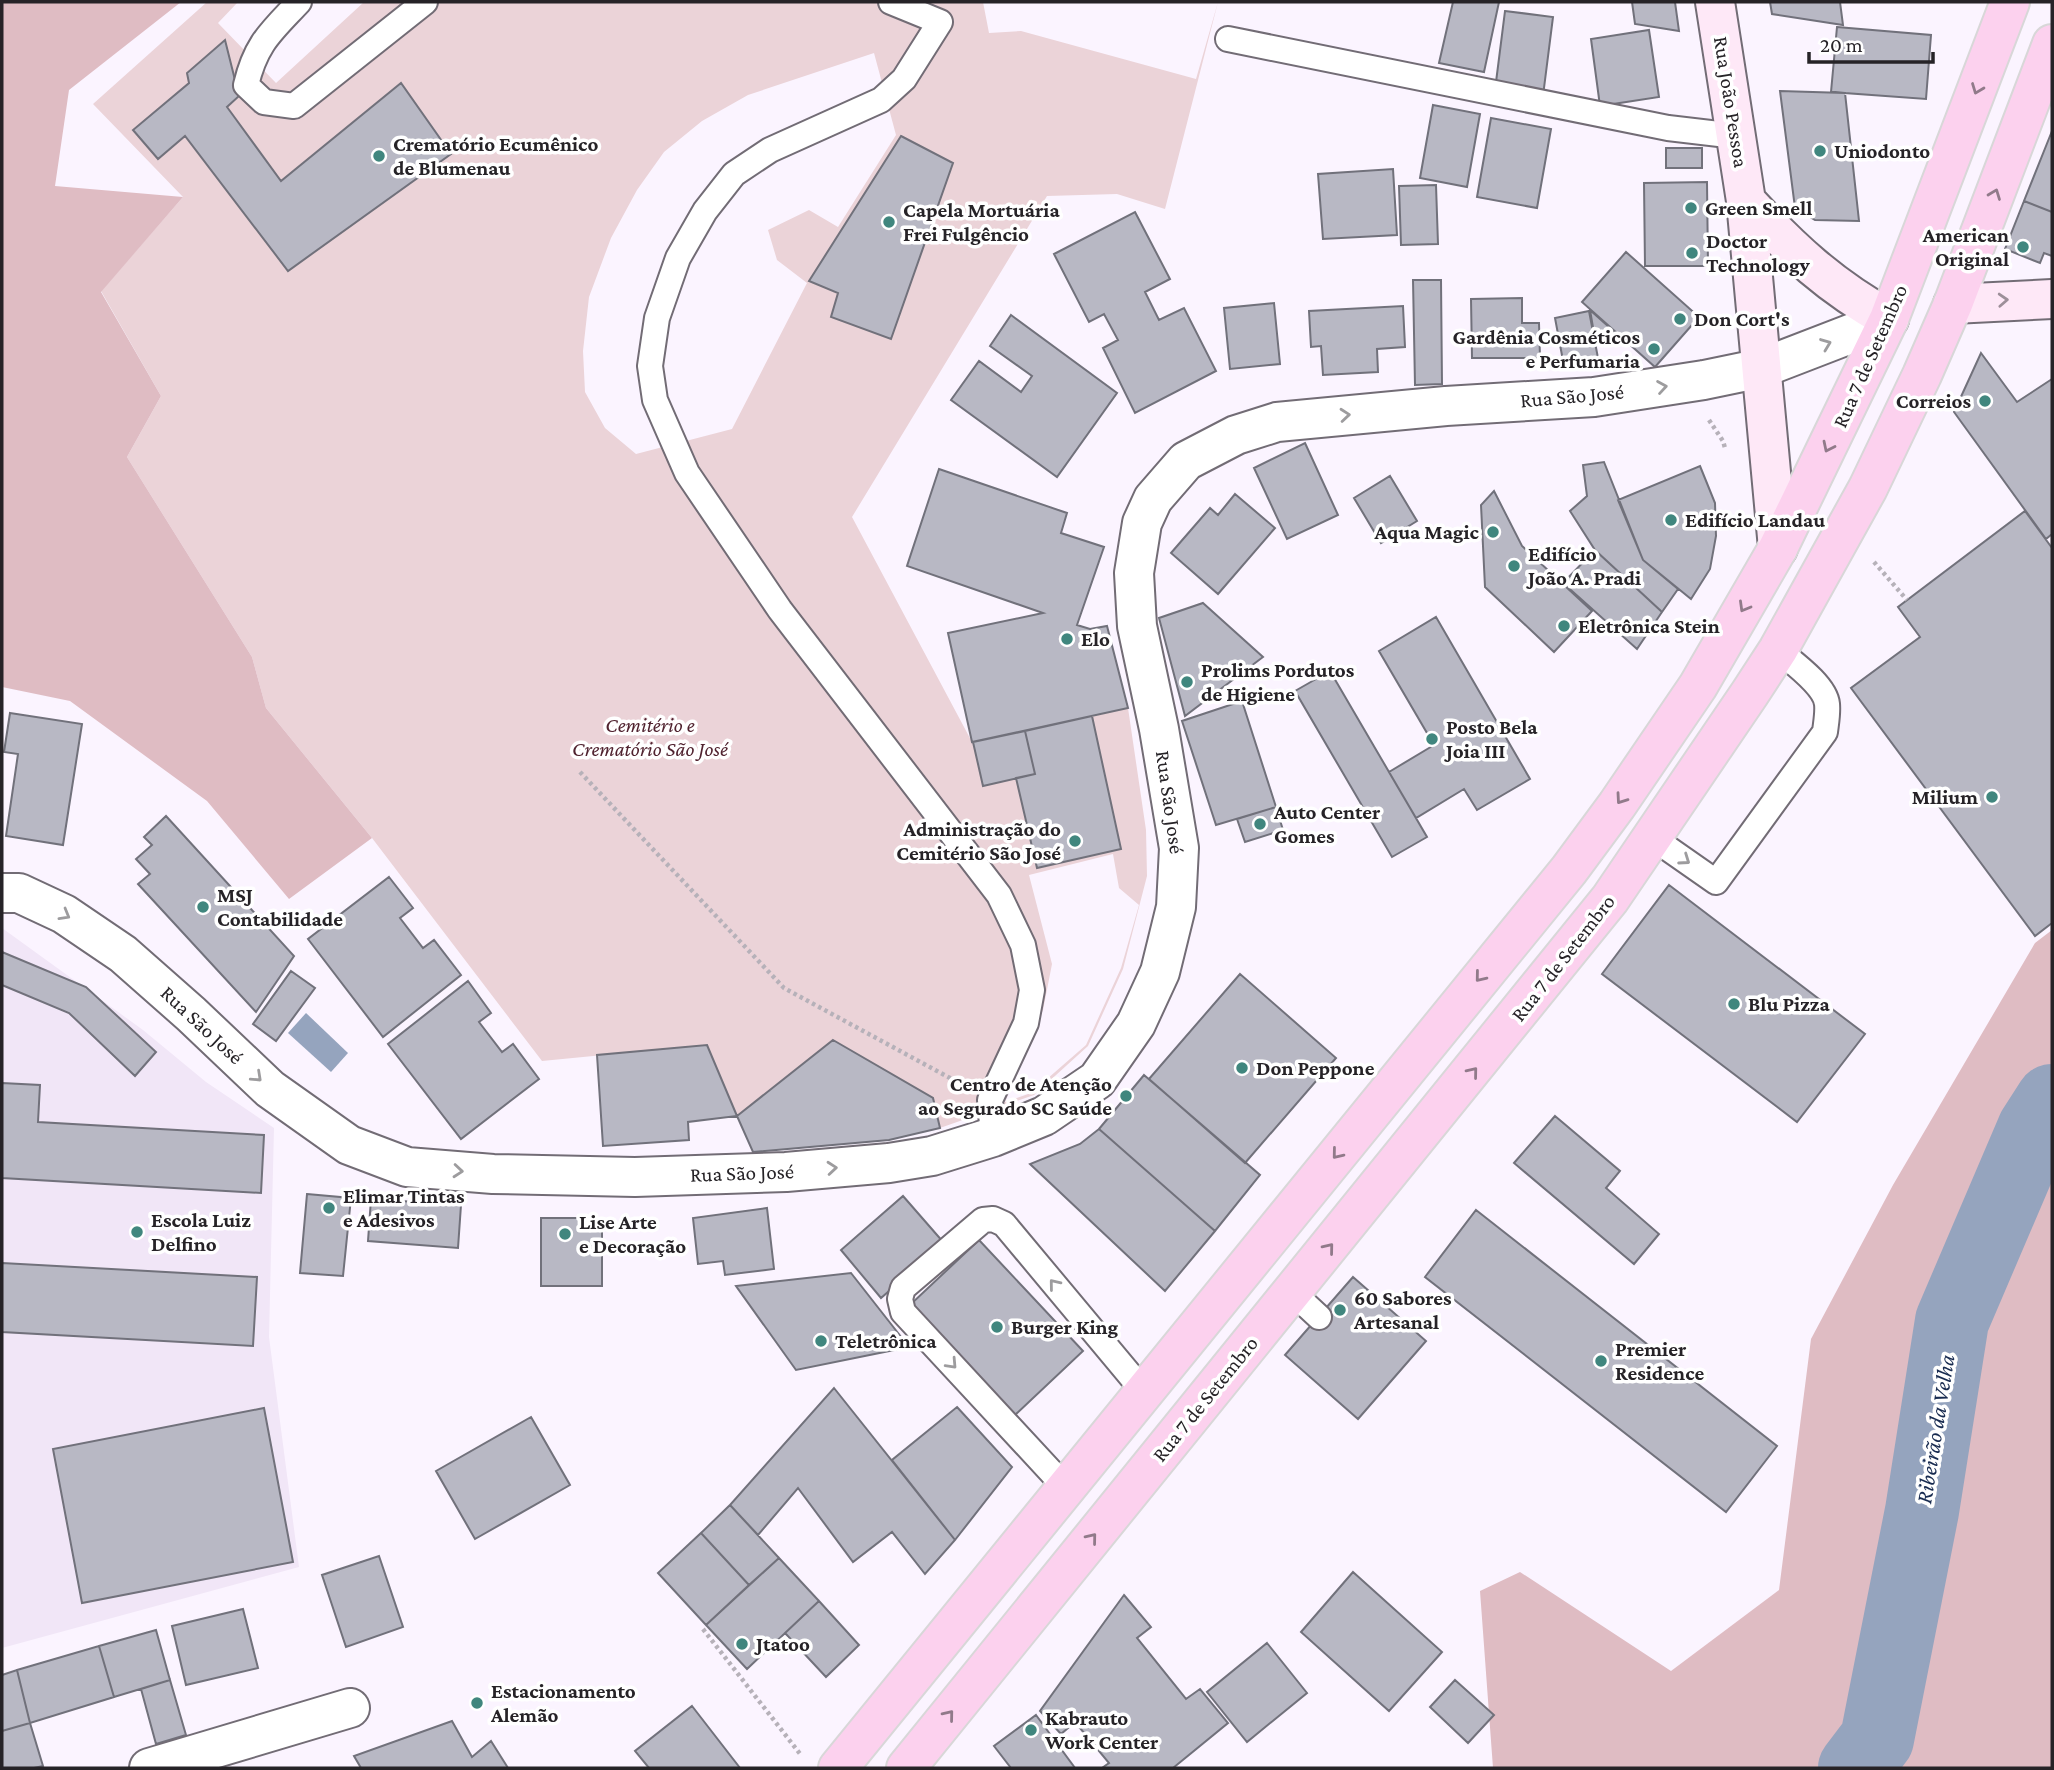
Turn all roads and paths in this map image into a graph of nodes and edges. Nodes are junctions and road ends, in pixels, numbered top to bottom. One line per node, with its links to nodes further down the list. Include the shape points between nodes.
1 (299, 2): 2 (lane, via 259,46 251,66 246,85 264,102 294,106)
2 (425, 2)
3 (891, 2): 21 (lane, via 940,22 904,79 881,100 770,150 734,174 705,211 678,258 657,318 650,366 655,400 687,473 780,610 999,895 1017,932 1032,990 1026,1023)
4 (1715, 2): 8 (main road, Rua João Pessoa)
5 (2010, 2): 12 (main road, Rua 7 de Setembro, one-way to 12)
6 (1228, 39): 8 (lane, via 1668,128)
7 (2052, 44): 11 (main road, Rua 7 de Setembro, one-way to 7)
8 (1736, 136): 9 (main road, Rua João Pessoa)
9 (1746, 201): 12 (main road, via 1821,275); 13 (main road, Rua João Pessoa)
10 (2052, 299): 11 (main road, one-way to 10)
11 (1953, 304): 12 (main road); 14 (main road, Rua 7 de Setembro)
12 (1889, 319): 13 (street, Rua São José, one-way to 12); 15 (main road, Rua 7 de Setembro, one-way to 15)
13 (1762, 368): 15 (main road); 22 (street, Rua São José, one-way to 13, via 1044,1116 1097,1080 1136,1024 1160,972 1176,907 1179,848 1137,626 1134,573 1142,523 1153,499 1186,461 1236,435 1277,422 1594,397)
14 (1846, 530): 16 (path); 17 (main road, Rua 7 de Setembro)
15 (1778, 548): 23 (main road, Rua 7 de Setembro, one-way to 23, via 1698,686 1618,805)
16 (1907, 600)
17 (1778, 650): 19 (main road, Rua 7 de Setembro); 19 (lane, one-way to 17, via 1716,882 1825,732 1825,695)
18 (580, 772): 21 (path, via 784,988)
19 (1653, 838): 29 (main road, Rua 7 de Setembro, one-way to 19, via 1305,1305)
20 (2, 892): 22 (street, Rua São José, one-way to 22, via 19,893 64,914 113,947 270,1089 349,1145 407,1167 635,1177 786,1172 932,1156)
21 (990, 1100): 22 (lane)
22 (993, 1137)
23 (1145, 1393): 24 (main road, Rua 7 de Setembro); 24 (lane, one-way to 24, via 1004,1224 993,1219 983,1220 903,1288 904,1312)
24 (1068, 1489): 27 (main road, Rua 7 de Setembro)
25 (703, 1629): 27 (path)
26 (350, 1708): 28 (street)
27 (823, 1766)
28 (149, 1768)
29 (906, 1768)

